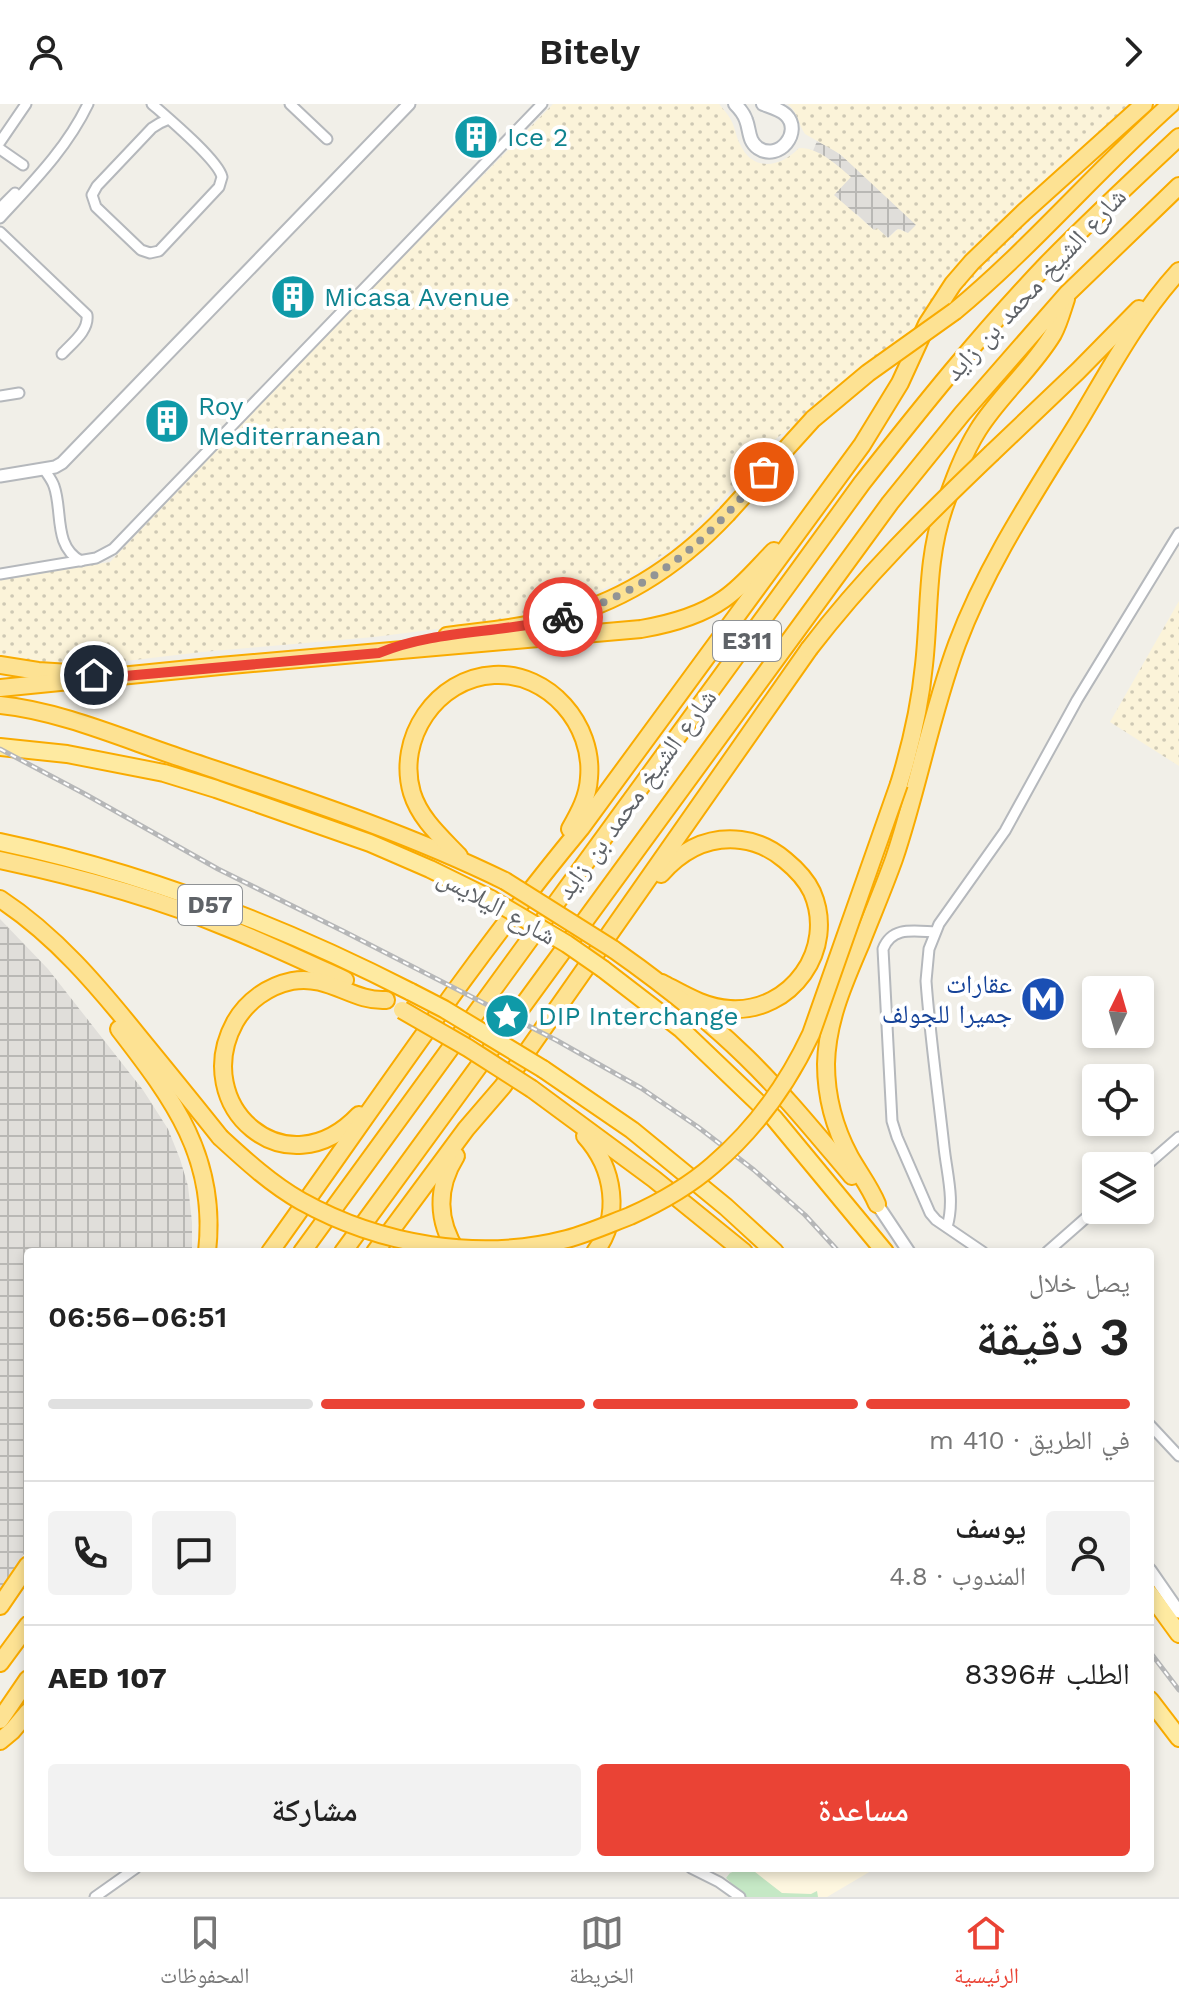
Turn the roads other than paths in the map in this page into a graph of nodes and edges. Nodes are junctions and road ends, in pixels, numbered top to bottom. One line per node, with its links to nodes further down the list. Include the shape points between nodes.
1 (26, 104): 18 (street)
2 (81, 104): 22 (street, via 52,151)
3 (88, 104): 23 (street, via 56,155)
4 (290, 104): 13 (street)
5 (307, 104): 13 (street)
6 (409, 104): 30 (street)
7 (542, 104): 37 (street, via 118,544 102,556)
8 (735, 104): 9 (main road, via 754,144 765,151 778,150 791,136 791,123 784,113)
9 (763, 104)
10 (1144, 104): 34 (highway, via 953,284 882,415)
11 (1171, 104): 40 (highway, bridge, via 1020,254 955,311 813,419 712,530 672,563 626,592 550,621 410,642)
12 (153, 105): 14 (street); 15 (street)
13 (299, 112): 17 (street)
14 (169, 119): 15 (street); 15 (street, via 220,170 222,181 159,251 150,253 96,207 92,195)
15 (152, 128)
16 (1179, 137): 66 (highway, شارع الشيخ محمد بن زايد / E311, via 1046,266 862,483)
17 (327, 139)
18 (0, 142)
19 (0, 149): 20 (street)
20 (23, 165)
21 (1179, 186): 26 (highway, شارع الشيخ محمد بن زايد / E311)
22 (0, 208)
23 (0, 218)
24 (1, 231): 27 (street, via 87,315 86,328)
25 (1177, 272): 51 (highway, bridge, via 893,549 850,598); 61 (highway, via 1115,358 979,593 948,671 893,860 837,998 827,1049 830,1104 843,1142)
26 (1067, 294): 54 (highway, bridge, via 1047,342 979,428 944,509 931,558 924,662 909,749 811,1034 769,1106 722,1157 680,1189 591,1231 511,1248 423,1244 349,1224 300,1200 220,1137); 67 (highway, شارع الشيخ محمد بن زايد / E311, via 890,503)
27 (62, 354)
28 (19, 393): 29 (street)
29 (0, 396)
30 (59, 465): 31 (street); 33 (street)
31 (44, 469): 32 (street); 33 (street)
32 (0, 476)
33 (54, 486): 36 (street)
34 (822, 500): 40 (highway, via 724,599 684,619 641,629); 49 (highway)
35 (1179, 533): 52 (street, via 1005,831)
36 (64, 546): 37 (street); 38 (street)
37 (81, 561): 38 (street)
38 (52, 566): 39 (street)
39 (0, 574)
40 (379, 653): 42 (highway)
41 (0, 665): 42 (highway)
42 (103, 678): 43 (highway)
43 (0, 688)
44 (0, 705): 48 (highway, via 60,717 342,812)
45 (0, 747): 73 (highway, شارع اليلايس, bridge, via 111,761 216,789 382,848 491,899 567,944 681,1029 774,1118)
46 (0, 842): 72 (highway, D57, bridge, via 177,892 301,940 411,992 543,1069 632,1130)
47 (0, 860): 55 (highway, via 197,916)
48 (463, 860): 49 (highway, via 421,814 408,772 410,750 425,713 458,685 495,675 512,677 560,701 587,746 586,797); 53 (highway, bridge, via 505,881)
49 (538, 880): 56 (highway)
50 (0, 899): 54 (highway, via 60,947)
51 (612, 929): 53 (highway, via 672,861 699,844 747,840 776,853 804,877 817,907 818,940 806,970 784,995 756,1007 729,1009); 57 (highway)
52 (935, 932): 63 (street, via 926,981 951,1195); 63 (street, via 897,932 882,953 893,1127 930,1213)
53 (662, 983): 61 (highway, via 766,1077)
54 (100, 989): 64 (highway, via 104,1010 168,1095 192,1139 209,1213)
55 (386, 1000): 56 (highway, via 368,1000 313,980 275,986 237,1018 225,1046 224,1078 233,1106 252,1130 283,1145 299,1146 324,1141 346,1128); 58 (highway, bridge)
56 (399, 1068): 65 (highway)
57 (489, 1103): 68 (highway); 69 (highway, via 442,1190 445,1229)
58 (562, 1112): 70 (highway, via 594,1147 609,1175 610,1218); 71 (highway)
59 (1179, 1137): 60 (street)
60 (1154, 1159)
61 (877, 1204): 74 (street)
62 (1082, 1221): 76 (street)
63 (947, 1227): 75 (street)
64 (207, 1248)
65 (273, 1248)
66 (305, 1248)
67 (346, 1248)
68 (378, 1248)
69 (455, 1248)
70 (598, 1248)
71 (739, 1248)
72 (771, 1248)
73 (882, 1248)
74 (906, 1248)
75 (977, 1248)
76 (1052, 1248)
77 (1154, 1429): 78 (street)
78 (1179, 1456)
79 (24, 1571): 83 (highway)
80 (1154, 1576): 84 (street)
81 (24, 1587): 85 (highway)
82 (1154, 1600): 87 (highway)
83 (0, 1606)
84 (1179, 1612)
85 (0, 1619)
86 (24, 1630): 88 (highway)
87 (1179, 1634)
88 (0, 1663)
89 (24, 1685): 92 (highway)
90 (1154, 1705): 93 (highway)
91 (24, 1717): 94 (highway)
92 (0, 1720)
93 (1179, 1738)
94 (0, 1741)
95 (130, 1872): 97 (street)
96 (699, 1872): 98 (street)
97 (95, 1897)
98 (740, 1897)

